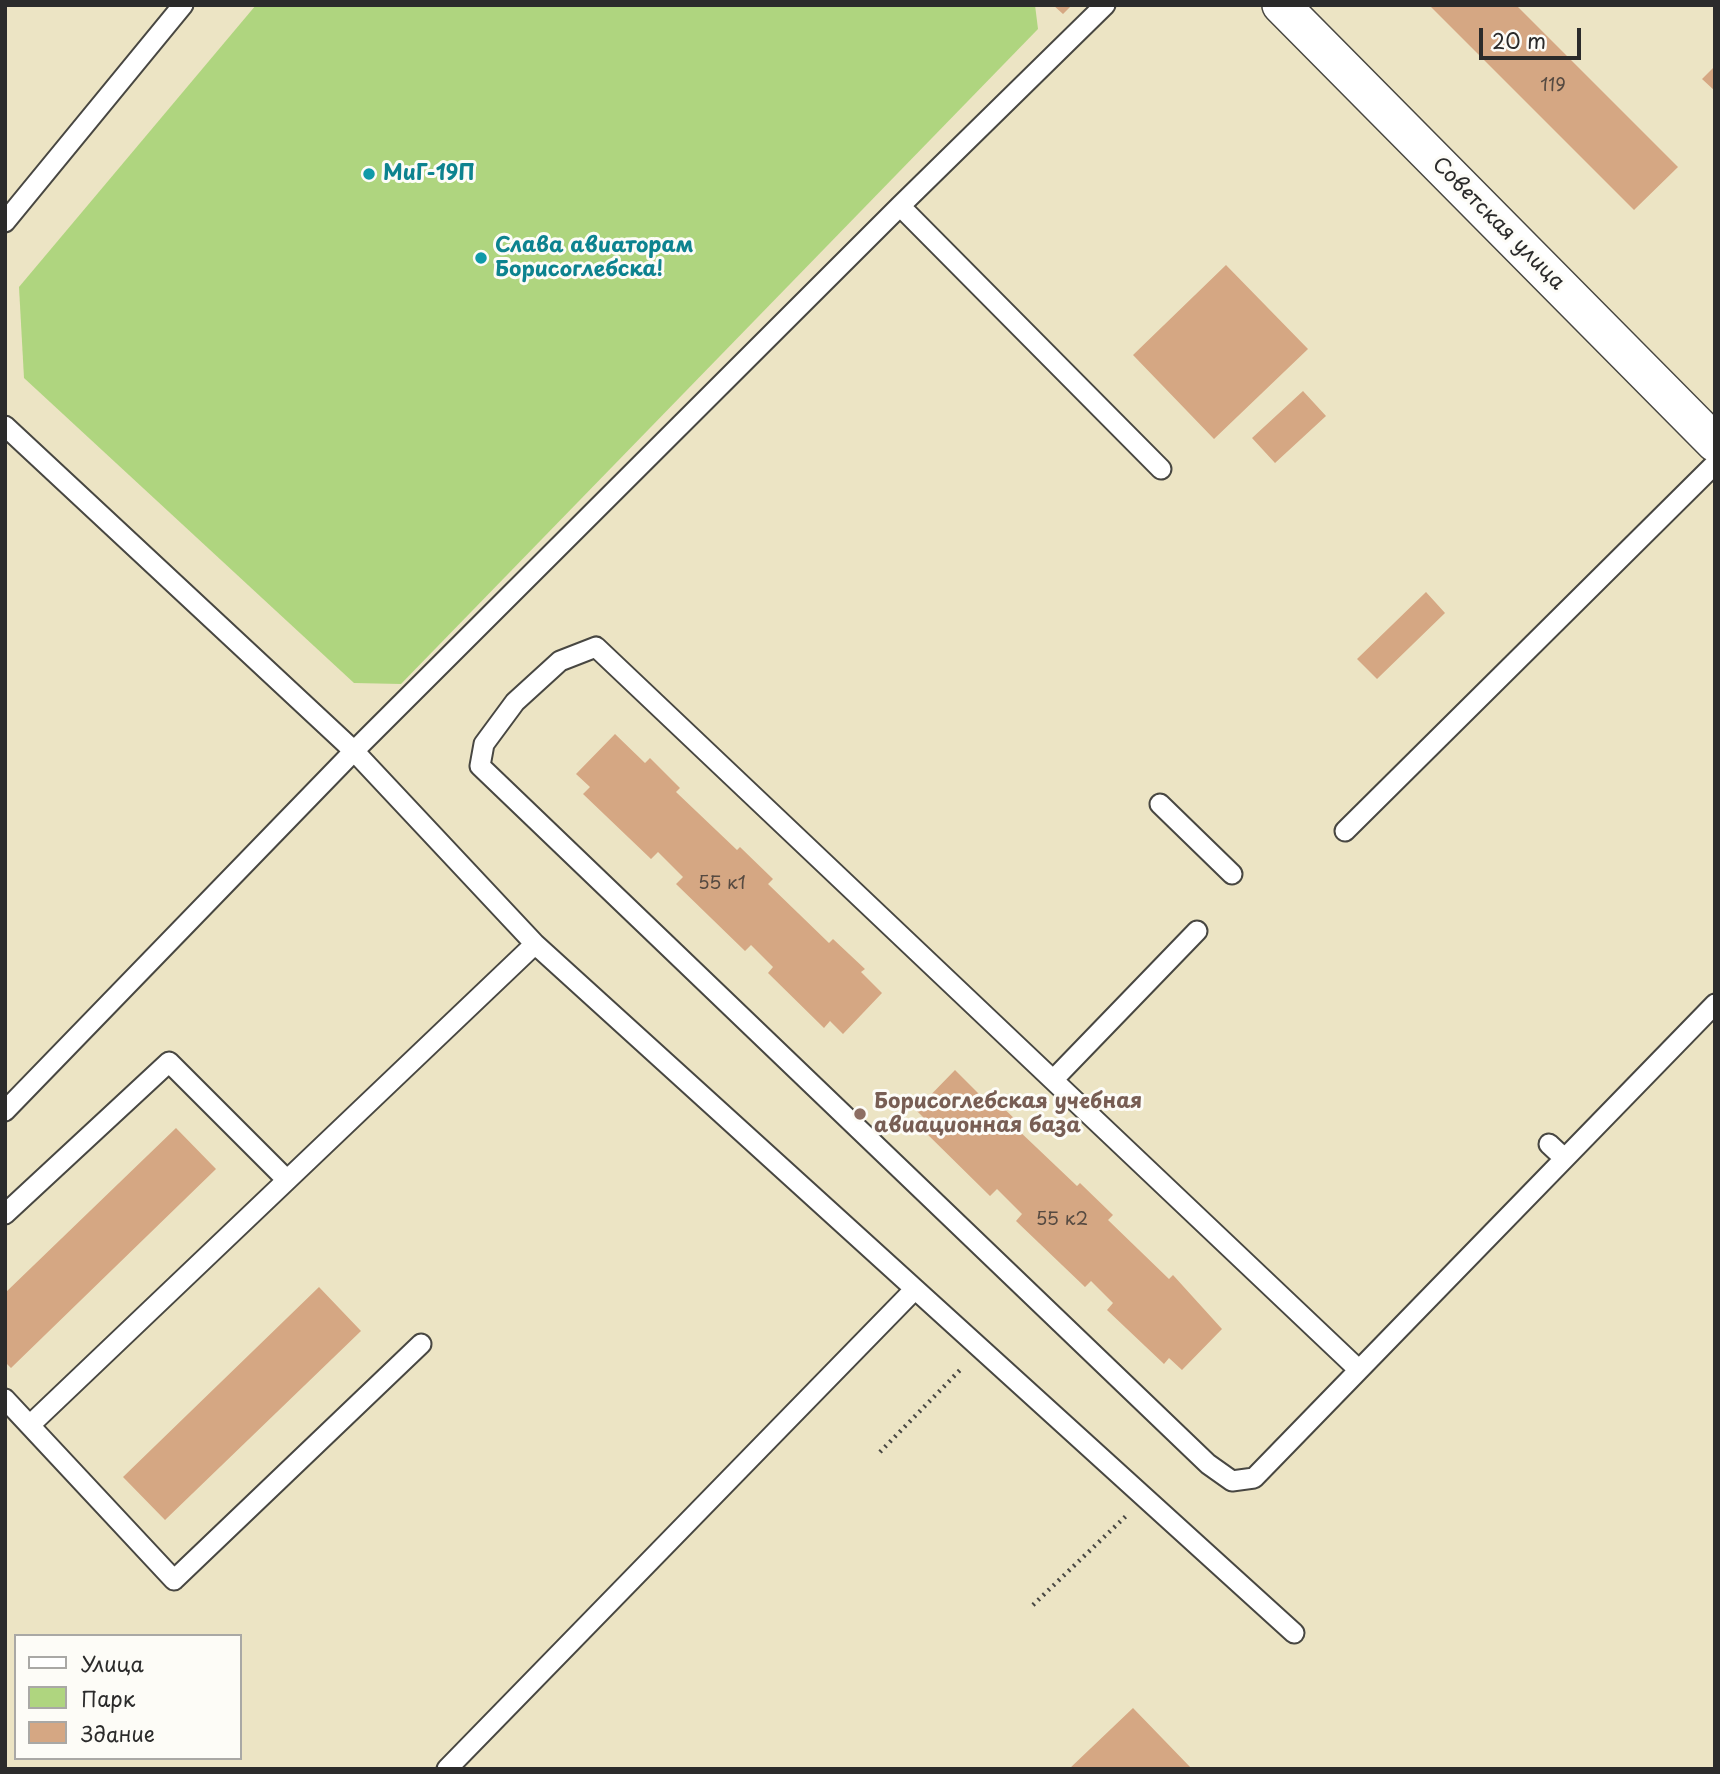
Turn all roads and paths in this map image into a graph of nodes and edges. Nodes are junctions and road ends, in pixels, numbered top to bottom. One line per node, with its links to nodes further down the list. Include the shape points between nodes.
1 (183, 5): 5 (lane)
2 (1105, 5): 4 (lane)
3 (1281, 5): 7 (street, Советская улица)
4 (900, 206): 9 (lane); 10 (lane)
5 (5, 222)
6 (5, 426): 10 (lane)
7 (1715, 443)
8 (1715, 464): 12 (lane)
9 (1161, 469)
10 (354, 751): 15 (lane); 18 (lane)
11 (1160, 804): 13 (lane)
12 (1345, 831)
13 (1231, 874)
14 (1197, 931): 17 (lane)
15 (535, 944): 21 (lane); 23 (lane)
16 (1715, 1004): 20 (lane)
17 (1053, 1080): 26 (lane); 26 (lane, via 596,647 560,661 514,702 484,744 480,766 1208,1464 1232,1481 1254,1478)
18 (5, 1111)
19 (1549, 1144): 20 (lane)
20 (1564, 1158): 26 (lane)
21 (287, 1180): 22 (lane, via 169,1062); 28 (lane)
22 (5, 1214)
23 (915, 1289): 25 (lane); 33 (lane)
24 (421, 1344): 28 (lane, via 174,1580)
25 (981, 1349): 29 (path); 30 (lane)
26 (1359, 1370)
27 (5, 1399): 28 (lane)
28 (30, 1424)
29 (880, 1452)
30 (1145, 1498): 31 (path); 32 (lane)
31 (1033, 1605)
32 (1294, 1633)
33 (447, 1769)

